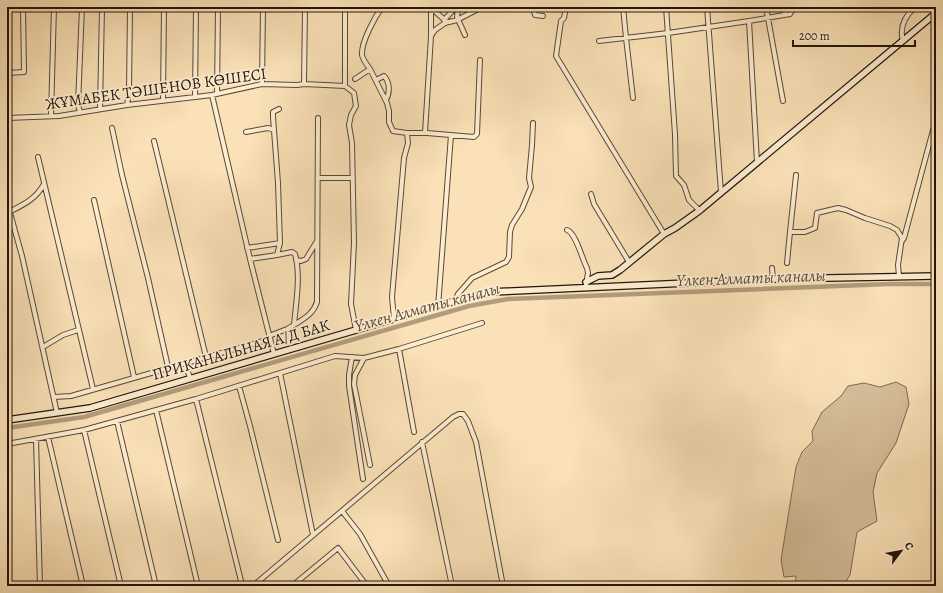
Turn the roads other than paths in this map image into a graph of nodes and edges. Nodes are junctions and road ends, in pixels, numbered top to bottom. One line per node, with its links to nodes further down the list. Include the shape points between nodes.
1 (24, 7): 41 (street, via 24,72)
2 (54, 7): 58 (street)
3 (82, 7): 57 (street, via 78,105)
4 (102, 7): 55 (street)
5 (130, 7): 54 (street)
6 (164, 7): 51 (street)
7 (196, 7): 49 (street)
8 (218, 7): 47 (street)
9 (263, 7): 44 (street)
10 (306, 7): 45 (street)
11 (345, 7): 46 (street)
12 (382, 7): 40 (street, via 370,28 362,54)
13 (457, 7): 29 (street); 30 (street)
14 (482, 7): 29 (street)
15 (536, 7): 27 (street, via 535,15)
16 (566, 7): 84 (street, via 561,21 556,56)
17 (624, 7): 36 (street)
18 (666, 7): 33 (street)
19 (707, 7): 32 (street)
20 (766, 7): 28 (street)
21 (784, 7): 26 (street)
22 (794, 7): 26 (street, via 790,14)
23 (915, 7): 38 (street, via 908,13 902,26)
24 (430, 8): 30 (street); 35 (street)
25 (936, 13): 38 (main road)
26 (785, 15): 28 (street)
27 (543, 16)
28 (768, 18): 31 (street); 53 (street)
29 (458, 20): 30 (street); 34 (street)
30 (446, 21): 35 (street)
31 (749, 21): 32 (street); 71 (street)
32 (708, 27): 33 (street); 76 (street)
33 (668, 33): 36 (street); 80 (street, via 676,176 684,185 689,200)
34 (465, 35)
35 (431, 36): 67 (street)
36 (626, 38): 37 (street); 50 (street)
37 (599, 41)
38 (903, 41): 71 (main road)
39 (480, 60): 68 (street, via 477,134 474,137)
40 (370, 69): 42 (street); 43 (street)
41 (7, 73)
42 (354, 79)
43 (376, 80): 52 (street); 52 (street, via 384,76 388,81)
44 (262, 84): 45 (street, ЖҰМАБЕК ТӘШЕНОВ КӨШЕСІ); 47 (street, ЖҰМАБЕК ТӘШЕНОВ КӨШЕСІ)
45 (304, 84): 46 (street, ЖҰМАБЕК ТӘШЕНОВ КӨШЕСІ)
46 (345, 86): 74 (street, via 354,93 356,106 351,115 350,125)
47 (217, 94): 48 (street, ЖҰМАБЕК ТӘШЕНОВ КӨШЕСІ)
48 (212, 95): 49 (street, ЖҰМАБЕК ТӘШЕНОВ КӨШЕСІ); 88 (street)
49 (195, 97): 51 (street, ЖҰМАБЕК ТӘШЕНОВ КӨШЕСІ)
50 (633, 98)
51 (163, 100): 54 (street, ЖҰМАБЕК ТӘШЕНОВ КӨШЕСІ)
52 (386, 100): 66 (street, via 390,127 393,131)
53 (783, 101)
54 (127, 105): 55 (street, ЖҰМАБЕК ТӘШЕНОВ КӨШЕСІ)
55 (100, 109): 57 (street, ЖҰМАБЕК ТӘШЕНОВ КӨШЕСІ)
56 (279, 109): 64 (street, via 273,112)
57 (80, 112): 58 (street, ЖҰМАБЕК ТӘШЕНОВ КӨШЕСІ)
58 (51, 116): 59 (street, ЖҰМАБЕК ТӘШЕНОВ КӨШЕСІ)
59 (7, 118)
60 (318, 118): 73 (street)
61 (936, 119): 86 (street)
62 (533, 123): 99 (street, via 529,178 531,186 512,225 509,257 506,262 472,278)
63 (112, 128): 114 (street)
64 (274, 130): 65 (street, via 268,128); 87 (street)
65 (246, 132)
66 (407, 133): 67 (street); 101 (street, via 392,297)
67 (425, 133): 68 (street)
68 (451, 135): 100 (street)
69 (154, 140): 110 (street)
70 (38, 157): 75 (street)
71 (757, 162): 76 (main road)
72 (796, 175): 83 (street)
73 (318, 178): 74 (street); 85 (street)
74 (352, 178): 105 (street, via 354,243 351,304)
75 (44, 184): 81 (street, via 37,195); 104 (street)
76 (721, 192): 80 (main road)
77 (591, 194): 92 (street, via 594,204)
78 (94, 200): 116 (street)
79 (7, 202): 81 (street)
80 (700, 211): 84 (main road)
81 (9, 212): 107 (street)
82 (567, 230): 98 (street, via 576,241 587,268)
83 (790, 232): 86 (street, via 805,232 815,228 817,213 838,208 890,226 896,230); 93 (street)
84 (664, 234): 92 (main road)
85 (317, 241): 91 (street, via 306,259); 103 (street, via 317,302 309,315)
86 (902, 241): 95 (street, via 898,265)
87 (280, 243): 88 (street); 89 (street)
88 (247, 248): 90 (street)
89 (277, 255): 90 (street); 91 (street, via 292,252)
90 (250, 259): 106 (street)
91 (296, 260): 103 (street)
92 (629, 262): 98 (main road, via 612,275 598,276)
93 (787, 263)
94 (772, 268): 97 (street)
95 (900, 276): 96 (main road, ПРИКАНАЛЬНАЯ А/Д БАК); 97 (main road, ПРИКАНАЛЬНАЯ А/Д БАК)
96 (936, 276)
97 (773, 279): 98 (main road, ПРИКАНАЛЬНАЯ А/Д БАК)
98 (585, 285): 99 (main road, ПРИКАНАЛЬНАЯ А/Д БАК, via 491,292)
99 (455, 301): 100 (main road, ПРИКАНАЛЬНАЯ А/Д БАК)
100 (438, 307): 101 (main road, ПРИКАНАЛЬНАЯ А/Д БАК)
101 (394, 319): 105 (main road, ПРИКАНАЛЬНАЯ А/Д БАК)
102 (482, 323): 108 (street)
103 (294, 324): 106 (street, via 288,330)
104 (78, 330): 107 (street, via 63,335); 119 (street)
105 (356, 330): 109 (main road, ПРИКАНАЛЬНАЯ А/Д БАК)
106 (270, 337): 109 (street); 110 (street)
107 (43, 347): 120 (street)
108 (399, 349): 112 (street); 127 (street)
109 (274, 354): 117 (main road, ПРИКАНАЛЬНАЯ А/Д БАК)
110 (206, 357): 113 (street)
111 (352, 358): 112 (street); 115 (street, via 336,356); 133 (street, via 349,386)
112 (364, 358): 132 (street, via 355,375 354,384)
113 (188, 362): 114 (street); 117 (street)
114 (168, 368): 116 (street)
115 (280, 373): 118 (street); 135 (street)
116 (134, 377): 119 (street)
117 (190, 378): 123 (main road, ПРИКАНАЛЬНАЯ А/Д БАК, via 90,408)
118 (239, 386): 121 (street); 136 (street)
119 (93, 389): 120 (street, via 70,396)
120 (54, 397): 123 (street)
121 (196, 399): 122 (street); 137 (street)
122 (156, 410): 125 (street); 142 (street)
123 (56, 413): 124 (main road, ПРИКАНАЛЬНАЯ А/Д БАК)
124 (7, 420)
125 (117, 422): 126 (street); 141 (street)
126 (84, 430): 128 (street); 140 (street)
127 (414, 432)
128 (48, 437): 129 (street); 139 (street)
129 (36, 439): 131 (street); 138 (street)
130 (422, 442): 134 (street); 147 (street); 148 (street, via 459,414 465,416 468,421 476,442)
131 (7, 444)
132 (370, 465)
133 (363, 479)
134 (342, 511): 135 (street); 146 (street, via 360,534)
135 (313, 535): 143 (street)
136 (278, 540)
137 (242, 585)
138 (40, 586)
139 (83, 586)
140 (121, 586)
141 (156, 586)
142 (198, 586)
143 (253, 586)
144 (292, 586): 145 (street, via 338,548)
145 (367, 586)
146 (389, 586)
147 (452, 586)
148 (503, 586)

